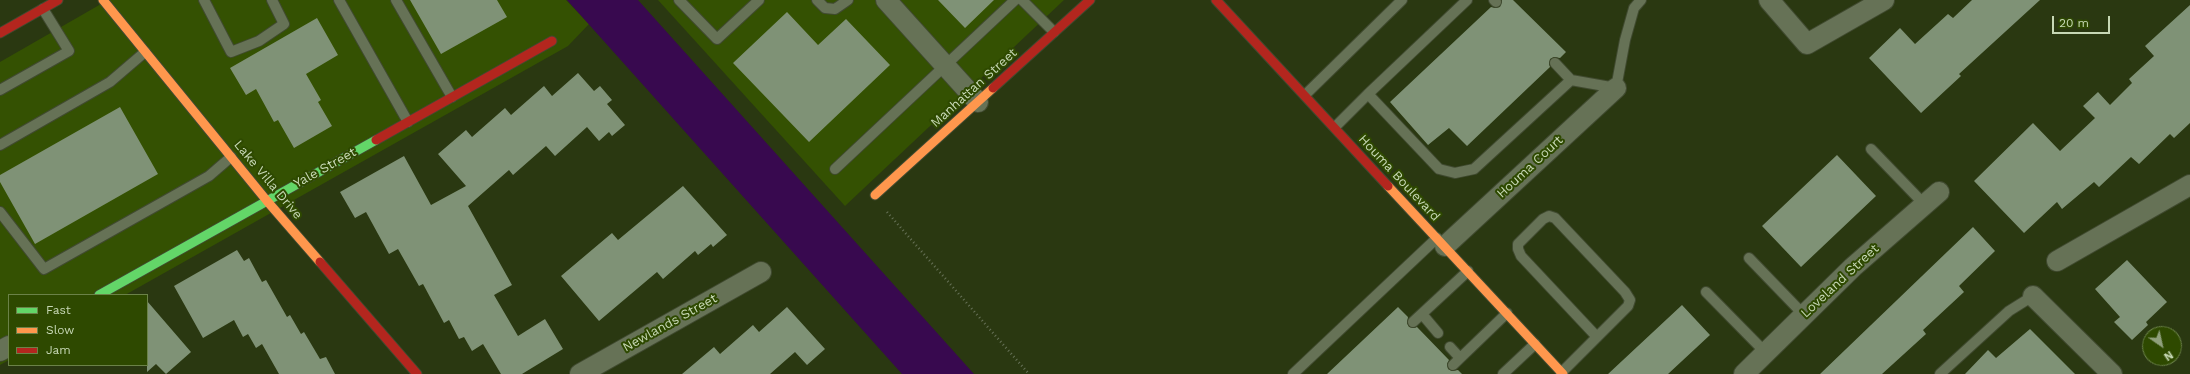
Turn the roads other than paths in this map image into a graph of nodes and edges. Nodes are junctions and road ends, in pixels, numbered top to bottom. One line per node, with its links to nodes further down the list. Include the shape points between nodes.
1 (58, 0): 21 (street)
2 (102, 0): 25 (street, Lake Villa Drive)
3 (204, 0): 4 (lane, via 231,52 259,41 284,24)
4 (272, 0)
5 (339, 0): 35 (lane)
6 (396, 0): 33 (lane)
7 (679, 0): 8 (lane, via 717,39)
8 (759, 0)
9 (817, 0): 10 (lane, via 825,8 834,9)
10 (848, 0)
11 (886, 0): 27 (street)
12 (1015, 0): 27 (lane)
13 (1022, 0): 22 (lane)
14 (1090, 0): 22 (street, Manhattan Street)
15 (1216, 0): 32 (street, Houma Boulevard)
16 (1402, 0): 32 (lane)
17 (1467, 0): 31 (lane)
18 (1641, 0): 29 (lane, via 1634,8)
19 (1769, 0): 20 (street, via 1807,44)
20 (1884, 0)
21 (43, 9): 23 (street); 30 (lane, via 69,51)
22 (1054, 32): 34 (street, Manhattan Street)
23 (0, 33)
24 (552, 41): 33 (street, Yale Street)
25 (145, 52): 37 (lane, via 110,82); 39 (street, Lake Villa Drive)
26 (1554, 63): 28 (lane)
27 (946, 66): 34 (street); 40 (lane)
28 (1571, 80): 29 (lane); 31 (lane, via 1474,169 1455,173 1439,169 1431,162)
29 (1616, 88): 46 (street, Houma Court)
30 (0, 90)
31 (1368, 94): 36 (lane)
32 (1305, 95): 36 (street, Houma Boulevard)
33 (452, 97): 35 (street, Yale Street)
34 (978, 102): 42 (street, Manhattan Street)
35 (408, 122): 44 (street, Yale Street)
36 (1334, 127): 46 (street, Houma Boulevard)
37 (0, 145)
38 (1871, 149): 43 (lane)
39 (231, 157): 44 (street, Lake Villa Drive); 45 (lane, via 209,176 44,269)
40 (835, 169)
41 (2190, 185): 48 (street)
42 (875, 195)
43 (1932, 198): 56 (street, Loveland Street, via 1853,267)
44 (267, 201): 52 (street, Yale Street); 64 (street, Lake Villa Drive)
45 (0, 212)
46 (1441, 242): 49 (street, Houma Boulevard); 66 (lane)
47 (1749, 258): 56 (lane)
48 (2057, 262)
49 (1468, 271): 54 (street, Houma Boulevard); 55 (lane)
50 (761, 272): 65 (street, Newlands Street)
51 (1706, 292): 62 (lane)
52 (101, 294)
53 (2033, 296): 69 (lane, via 2009,311); 70 (street)
54 (1506, 313): 60 (street, Houma Boulevard); 61 (lane, via 1456,361)
55 (1422, 314): 57 (lane); 58 (lane)
56 (1804, 315): 62 (street, Loveland Street)
57 (1413, 322)
58 (1438, 333)
59 (1597, 337): 59 (lane, via 1628,306 1630,300 1555,218 1549,216 1518,244 1518,249 1521,256); 63 (lane)
60 (1535, 344): 63 (street, Houma Boulevard); 67 (lane)
61 (1450, 347)
62 (1766, 353): 68 (street, Loveland Street)
63 (1562, 373)
64 (417, 374)
65 (580, 374)
66 (1293, 374)
67 (1503, 374)
68 (1744, 374)
69 (1940, 374)
70 (2112, 374)

